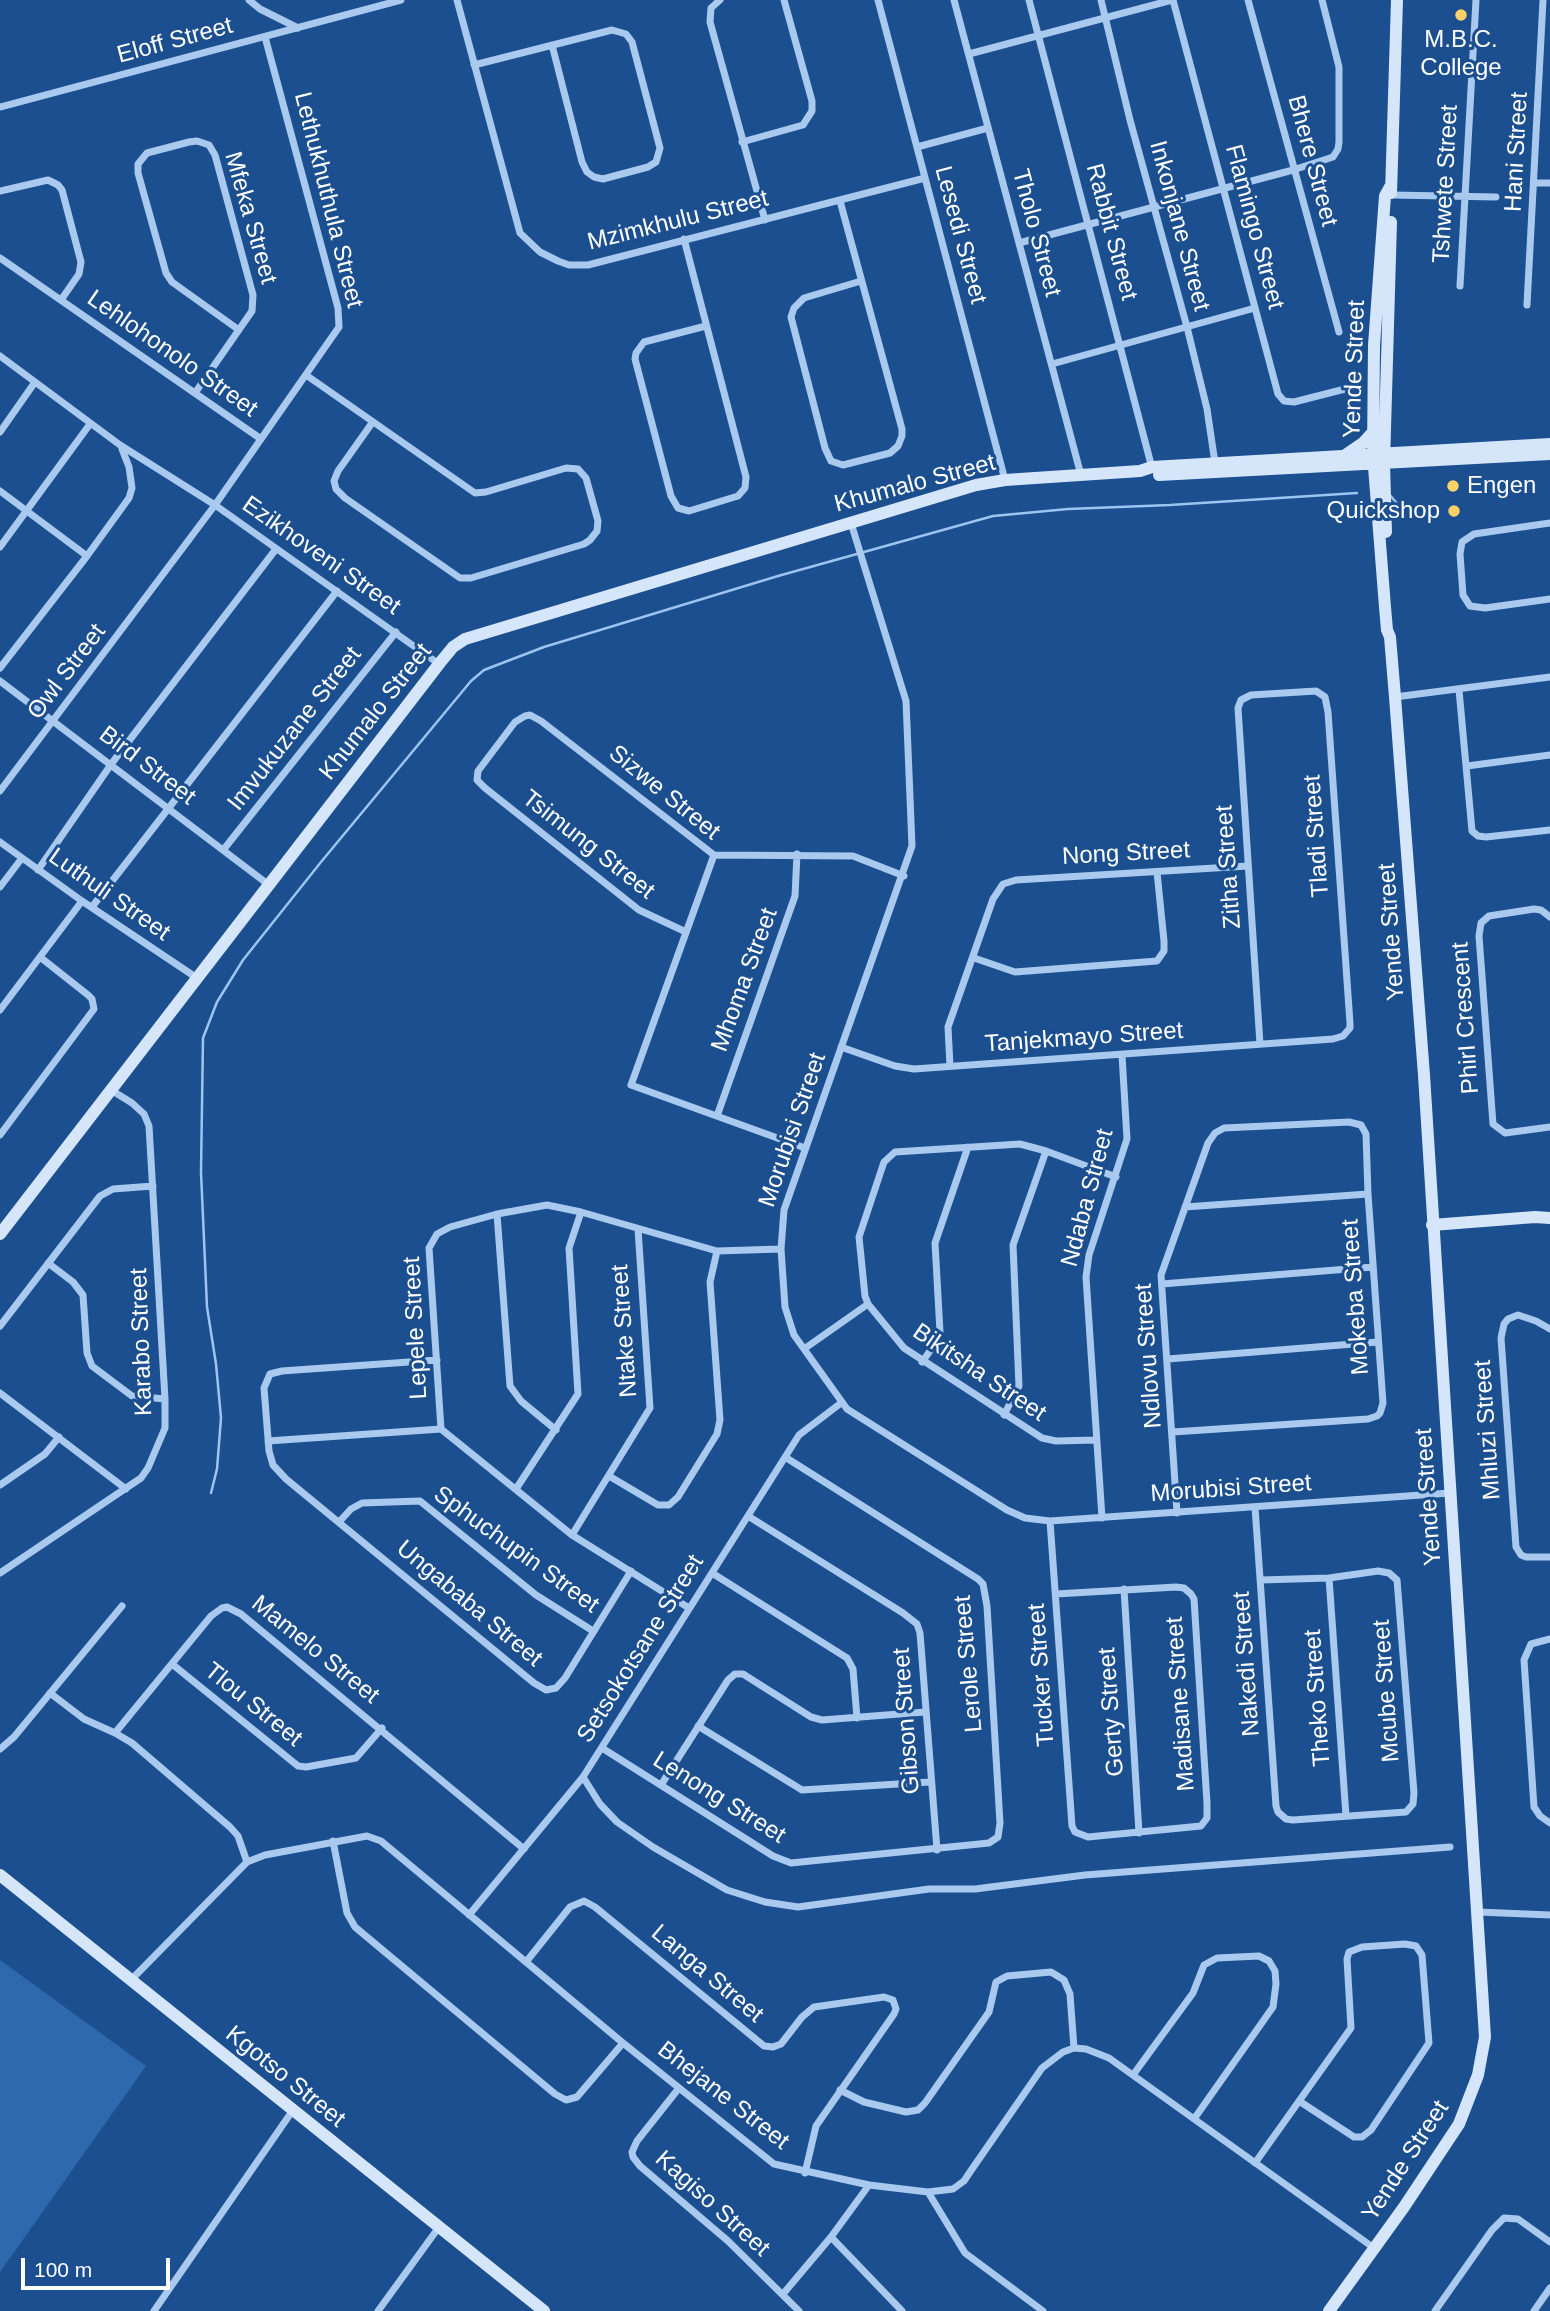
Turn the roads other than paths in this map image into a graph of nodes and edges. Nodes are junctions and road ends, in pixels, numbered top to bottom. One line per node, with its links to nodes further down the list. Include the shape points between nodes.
1 (249, 0): 17 (street)
2 (401, 0): 17 (street, Eloff Street)
3 (457, 0): 22 (street, Mzimkhulu Street)
4 (720, 0): 25 (street, via 711,8 709,18)
5 (784, 0): 25 (street, via 812,111 803,125)
6 (878, 0): 26 (street, Lesedi Street)
7 (954, 0): 21 (street, Tholo Street)
8 (1029, 0): 18 (street, Rabbit Street)
9 (1101, 0): 16 (street, Inkonjane Street)
10 (1172, 0): 16 (street); 31 (street, Flamingo Street)
11 (1248, 0): 27 (street, Bhere Street)
12 (1322, 0): 27 (street, via 1339,66 1339,142 1336,154)
13 (1397, 0): 33 (street, Yende Street)
14 (1476, 0): 34 (street, Tshwete Street)
15 (1543, 0): 29 (street, Hani Street)
16 (1106, 17): 18 (street); 37 (street, Inkonjane Street)
17 (298, 28): 19 (street, Eloff Street)
18 (1038, 36): 21 (street); 39 (street, Rabbit Street)
19 (265, 37): 23 (street, Eloff Street); 55 (street, Lethukhuthula Street, via 340,318 339,327)
20 (552, 45): 20 (street, via 612,30 626,34 660,148 656,162 603,180 587,172); 22 (street)
21 (969, 54): 24 (street, Tholo Street)
22 (474, 65): 40 (street, Mzimkhulu Street, via 514,218 530,244 558,261 579,266)
23 (0, 106)
24 (988, 128): 26 (street); 41 (street, Tholo Street)
25 (743, 142): 38 (street)
26 (917, 147): 28 (street, Lesedi Street)
27 (1293, 170): 31 (street); 51 (street, Bhere Street)
28 (925, 178): 36 (street, Mzimkhulu Street); 74 (street, Lesedi Street)
29 (1535, 183): 30 (street); 46 (street, Hani Street)
30 (1550, 183)
31 (1224, 187): 37 (street); 47 (street, Flamingo Street)
32 (0, 191): 45 (street, Lehlohonolo Street, via 48,180 62,190 81,262 79,274)
33 (1390, 191): 34 (street); 62 (street, Yende Street, via 1385,196 1374,345); 70 (street, Yende Street)
34 (1465, 196): 35 (street); 44 (street, Tshwete Street)
35 (1496, 197)
36 (840, 201): 38 (street, Mzimkhulu Street); 43 (street)
37 (1155, 207): 39 (street); 49 (street, Inkonjane Street)
38 (765, 219): 40 (street, Mzimkhulu Street)
39 (1089, 224): 41 (street); 52 (street, Rabbit Street)
40 (684, 239): 48 (street)
41 (1018, 243): 54 (street, Tholo Street)
42 (0, 258): 45 (street, Lehlohonolo Street)
43 (861, 281): 43 (street, via 902,436 890,453 843,466 831,461 825,448 791,317 804,298)
44 (1460, 286)
45 (61, 300): 58 (street, Lehlohonolo Street)
46 (1527, 305)
47 (1255, 308): 49 (street); 57 (street, Flamingo Street, via 1281,398 1289,403)
48 (706, 326): 48 (street, via 746,483 738,496 689,511 678,508 671,496 635,359 644,342)
49 (1187, 327): 52 (street); 71 (street, Inkonjane Street)
50 (239, 330): 50 (street, Mfeka Street, via 254,302 212,149 197,141 146,153 138,173 166,273); 58 (street, Mfeka Street)
51 (1339, 332)
52 (1121, 346): 54 (street); 72 (street, Rabbit Street)
53 (0, 356): 56 (street, Ezikhoveni Street)
54 (1052, 364): 73 (street, Tholo Street)
55 (306, 375): 59 (street); 63 (street, Lethukhuthula Street)
56 (35, 383): 60 (street, Ezikhoveni Street); 61 (street)
57 (1345, 389)
58 (195, 393): 63 (street, Lehlohonolo Street)
59 (372, 423): 59 (street, via 475,493 566,468 578,469 586,478 597,531 584,544 460,578 336,489 338,471)
60 (90, 424): 65 (street, Ezikhoveni Street); 77 (street)
61 (0, 432)
62 (1373, 432): 68 (street); 70 (street, Yende Street)
63 (261, 439): 76 (street, Lethukhuthula Street)
64 (1550, 444): 66 (street, Khumalo Street)
65 (120, 446): 76 (street, Ezikhoveni Street); 82 (street, via 127,457 132,488)
66 (1462, 450): 69 (street); 70 (street, Khumalo Street)
67 (1550, 454): 69 (street, Khumalo Street)
68 (1344, 457): 70 (street, Khumalo Street); 71 (street, Khumalo Street)
69 (1476, 458): 70 (street, Khumalo Street)
70 (1378, 459): 72 (street, Khumalo Street); 92 (street, Yende Street)
71 (1215, 463): 72 (street, Khumalo Street)
72 (1149, 471): 73 (street, Khumalo Street)
73 (1081, 475): 74 (street, Khumalo Street)
74 (1005, 480): 78 (street, Khumalo Street)
75 (0, 491): 77 (street)
76 (215, 505): 81 (street, Ezikhoveni Street); 93 (street, Owl Street)
77 (27, 512): 80 (street); 82 (street)
78 (851, 523): 86 (street, Khumalo Street, via 477,634 453,647); 109 (street, Morubisi Street, via 908,713 913,838)
79 (1550, 523): 84 (street, via 1474,534 1462,542 1460,554 1463,595 1470,606)
80 (0, 547)
81 (276, 549): 83 (street, Ezikhoveni Street); 95 (street)
82 (87, 556): 87 (street)
83 (337, 591): 85 (street, Ezikhoveni Street); 99 (street)
84 (1550, 599)
85 (396, 632): 86 (street, Ezikhoveni Street); 102 (street, Imvukuzane Street)
86 (439, 664): 110 (street, Khumalo Street)
87 (0, 668)
88 (1550, 677): 90 (street)
89 (0, 681): 93 (street, Bird Street)
90 (1459, 690): 92 (street); 96 (street)
91 (1251, 695): 106 (street, Zitha Street, via 1241,700 1238,708); 120 (street, Tladi Street, via 1317,691 1327,703 1350,1023 1347,1033)
92 (1395, 697): 139 (street, Yende Street)
93 (55, 720): 95 (street, Bird Street); 98 (street, Owl Street)
94 (1550, 755): 96 (street)
95 (112, 763): 99 (street, Bird Street); 107 (street)
96 (1467, 766): 100 (street, via 1474,834 1486,837)
97 (476, 776): 104 (street, Sizwe Street, via 515,722 530,715); 115 (street, Tsimung Street, via 485,788 639,910)
98 (0, 791)
99 (169, 807): 102 (street, Bird Street); 113 (street)
100 (1550, 830)
101 (0, 842): 105 (street, Luthuli Street)
102 (224, 849): 110 (street, Bird Street)
103 (797, 854): 104 (street); 109 (street, via 860,857); 126 (street, Mhoma Street, via 795,896)
104 (714, 855): 115 (street, Sizwe Street)
105 (22, 858): 107 (street, Luthuli Street); 111 (street)
106 (1248, 866): 108 (street, Nong Street); 121 (street, Zitha Street)
107 (38, 870): 112 (street, Luthuli Street)
108 (1157, 872): 117 (street, Nong Street, via 1006,882 993,899); 117 (street, via 1164,941 1157,961 1015,972)
109 (904, 876): 122 (street, Morubisi Street)
110 (269, 885): 118 (street, Khumalo Street)
111 (0, 887)
112 (82, 901): 113 (street, Luthuli Street); 116 (street)
113 (92, 907): 118 (street, Luthuli Street)
114 (1550, 917): 127 (street, PhirI Crescent, via 1534,909 1489,916 1481,923 1479,936 1493,1124 1505,1133)
115 (687, 932): 126 (street, Sizwe Street, via 631,1085)
116 (40, 957): 119 (street); 128 (street, via 88,995 94,1009)
117 (974, 958): 124 (street, via 948,1027)
118 (197, 978): 125 (street, Khumalo Street)
119 (0, 1010)
120 (1333, 1039): 121 (street, Tanjekmayo Street)
121 (1260, 1044): 123 (street, Tanjekmayo Street)
122 (841, 1047): 124 (street, Tanjekmayo Street, via 906,1069); 130 (street, Morubisi Street)
123 (1122, 1055): 124 (street, Tanjekmayo Street); 132 (street, Ndaba Street, via 1127,1139)
124 (950, 1066)
125 (111, 1090): 133 (street, Karabo Street, via 148,1119); 141 (street, Khumalo Street)
126 (717, 1116): 130 (street)
127 (1550, 1127)
128 (0, 1135)
129 (968, 1147): 131 (street, Bikitsha Street, via 1020,1144); 147 (street, Bikitsha Street, via 901,1151 884,1162 860,1230); 154 (street, via 935,1243 940,1332)
130 (805, 1148): 142 (street, Morubisi Street, via 784,1210)
131 (1046, 1151): 132 (street, Bikitsha Street); 158 (street, via 1013,1245 1019,1386)
132 (1116, 1177): 163 (street, Ndaba Street, via 1086,1277)
133 (153, 1186): 144 (street, via 106,1191); 156 (street, Karabo Street)
134 (1368, 1194): 135 (street, Mokeba Street); 135 (street, Ndlovu Street, via 1366,1134 1361,1125 1224,1128 1208,1143); 145 (street, Mokeba Street)
135 (1185, 1207): 146 (street, Ndlovu Street, via 1162,1270)
136 (581, 1212): 137 (street, Lepele Street, via 547,1205); 140 (street, Lepele Street); 160 (street, via 569,1248 579,1390)
137 (497, 1214): 153 (street, Lepele Street, via 450,1227 431,1242); 160 (street, via 510,1386)
138 (1550, 1218): 139 (street)
139 (1432, 1226): 170 (street, Yende Street)
140 (638, 1228): 143 (street, Lepele Street); 166 (street, Ntake Street, via 650,1408)
141 (0, 1234)
142 (781, 1249): 143 (street, Lepele Street); 151 (street, Morubisi Street, via 788,1318)
143 (717, 1251): 166 (street, via 710,1282 720,1420 717,1434 669,1505 657,1505)
144 (48, 1263): 148 (street); 156 (street, via 83,1295 92,1366 132,1396)
145 (1373, 1267): 146 (street); 150 (street, Mokeba Street)
146 (1162, 1284): 152 (street, Ndlovu Street)
147 (869, 1304): 151 (street); 154 (street, Bikitsha Street, via 896,1342)
148 (0, 1326)
149 (1550, 1329): 178 (street, Mhluzi Street, via 1518,1315 1504,1324 1501,1338 1516,1547 1526,1558)
150 (1378, 1342): 152 (street); 161 (street, Mokeba Street, via 1383,1403 1377,1416)
151 (804, 1349): 157 (street, Morubisi Street)
152 (1168, 1359): 161 (street, Ndlovu Street)
153 (437, 1360): 159 (street, Lepele Street); 164 (street, Ungababa Street, via 270,1374 264,1388)
154 (922, 1362): 158 (street, Bikitsha Street)
155 (0, 1393): 162 (street)
156 (165, 1399): 168 (street, Karabo Street, via 165,1428 148,1468)
157 (841, 1403): 165 (street, Setsokotsane Street, via 809,1425); 175 (street, Morubisi Street, via 1007,1510)
158 (1004, 1415): 163 (street, Bikitsha Street, via 1050,1441)
159 (441, 1429): 164 (street); 169 (street, Lepele Street)
160 (556, 1430): 169 (street)
161 (1173, 1432): 172 (street, Ndlovu Street)
162 (59, 1437): 167 (street, via 45,1454); 168 (street)
163 (1096, 1440): 174 (street, Ndaba Street)
164 (268, 1441): 176 (street, Ungababa Street, via 277,1469)
165 (785, 1457): 173 (street, Setsokotsane Street); 207 (street, Lerole Street, via 983,1584 1000,1823 998,1837)
166 (609, 1476): 177 (street, Ntake Street)
167 (0, 1485)
168 (126, 1489): 180 (street, Karabo Street)
169 (516, 1489): 177 (street, Lepele Street)
170 (1450, 1493): 171 (street, Morubisi Street); 213 (street, Yende Street)
171 (1255, 1507): 172 (street, Morubisi Street); 183 (street, Nakedi Street)
172 (1177, 1513): 174 (street, Morubisi Street)
173 (748, 1516): 181 (street, Setsokotsane Street); 192 (street, Gibson Street, via 913,1619 920,1633)
174 (1102, 1518): 175 (street, Morubisi Street)
175 (1050, 1521): 185 (street, Tucker Street)
176 (339, 1522): 188 (street, Sphuchupin Street, via 362,1503 420,1501 536,1595); 188 (street, Ungababa Street, via 541,1689 552,1690 560,1684)
177 (572, 1535): 179 (street, Lepele Street)
178 (1550, 1557)
179 (631, 1571): 187 (street, Lepele Street); 188 (street, Ungababa Street)
180 (0, 1573)
181 (712, 1573): 187 (street, Setsokotsane Street); 193 (street, via 847,1658 853,1669)
182 (1329, 1577): 183 (street, Mcube Street); 203 (street, Theko Street); 203 (street, Mcube Street, via 1389,1573 1397,1580 1401,1601 1413,1804 1399,1814)
183 (1261, 1580): 202 (street, Nakedi Street, via 1276,1806)
184 (1124, 1589): 185 (street, Madisane Street); 205 (street, Gerty Street); 205 (street, Madisane Street, via 1184,1588 1194,1600 1207,1803 1205,1822 1196,1828)
185 (1056, 1594): 205 (street, Tucker Street, via 1072,1826 1083,1837)
186 (122, 1606): 191 (street)
187 (689, 1608): 197 (street, Setsokotsane Street)
188 (593, 1630)
189 (1550, 1639): 204 (street, via 1531,1644 1524,1660 1534,1807)
190 (172, 1664): 195 (street, Tlou Street, via 298,1766 356,1758); 195 (street, Mamelo Street, via 211,1616 222,1608 234,1609); 196 (street, Mamelo Street)
191 (50, 1693): 196 (street, via 85,1719); 198 (street)
192 (925, 1712): 193 (street); 200 (street, Gibson Street)
193 (857, 1717): 194 (street, via 817,1719 743,1674 735,1674)
194 (698, 1726): 200 (street, via 802,1790); 201 (street)
195 (382, 1728): 209 (street, Mamelo Street)
196 (115, 1733): 211 (street, via 230,1827)
197 (601, 1748): 199 (street, Setsokotsane Street); 201 (street, Lenong Street)
198 (0, 1749)
199 (583, 1777): 208 (street, via 617,1822 653,1847 727,1890 798,1907 929,1889 975,1889 1085,1875); 209 (street, Setsokotsane Street)
200 (930, 1782): 210 (street, Gibson Street)
201 (661, 1785): 210 (street, Lenong Street, via 791,1863)
202 (1281, 1816): 203 (street, Mcube Street, via 1293,1820)
203 (1346, 1816)
204 (1550, 1823)
205 (1139, 1833)
206 (333, 1841): 211 (street, Bhejane Street); 214 (street, Bhejane Street, via 360,1836 377,1839); 218 (street, via 347,1913 355,1927 561,2098 571,2100 583,2092)
207 (989, 1843): 210 (street, Lenong Street)
208 (1450, 1847)
209 (524, 1849): 214 (street, Setsokotsane Street)
210 (937, 1850)
211 (247, 1862): 217 (street, Bhejane Street)
212 (0, 1875): 217 (street, Kgotso Street)
213 (1478, 1912): 215 (street); 233 (street, Yende Street, via 1485,2018 1478,2075 1454,2133)
214 (469, 1915): 216 (street, Bhejane Street)
215 (1550, 1915)
216 (526, 1962): 218 (street, Bhejane Street); 222 (street, Langa Street, via 570,1907 584,1901 764,2046 781,2044 814,2007 889,1998 895,2005 894,2014)
217 (131, 1980): 224 (street, Kgotso Street)
218 (623, 2043): 221 (street, Bhejane Street)
219 (1074, 2048): 220 (street, via 1095,2051); 222 (street, via 1070,1994 1064,1980 1051,1972 1007,1976 996,1982 989,2012 918,2110 906,2112 864,2102); 229 (street, Bhejane Street, via 1042,2068 964,2181 945,2191)
220 (1133, 2075): 225 (street); 225 (street, via 1193,1993 1204,1965 1217,1958 1259,1956 1269,1961 1275,1971 1273,2007)
221 (679, 2088): 227 (street, Bhejane Street, via 766,2160); 235 (street, Kagiso Street, via 637,2141 632,2157)
222 (840, 2090): 227 (street, Langa Street, via 816,2126)
223 (1299, 2101): 223 (street, via 1350,2028 1349,1952 1362,1947 1416,1946 1422,1955 1429,2043 1371,2130 1354,2137); 226 (street)
224 (293, 2110): 230 (street, Kgotso Street); 236 (street)
225 (1194, 2119): 226 (street)
226 (1255, 2163): 233 (street)
227 (805, 2172): 228 (street, Bhejane Street)
228 (869, 2185): 229 (street, Bhejane Street); 231 (street)
229 (928, 2192): 241 (street, via 965,2253)
230 (439, 2227): 237 (street); 238 (street, Kgotso Street)
231 (831, 2237): 235 (street); 240 (street)
232 (1550, 2242): 243 (street, via 1518,2219 1504,2218)
233 (1374, 2248): 242 (street, Yende Street)
234 (1550, 2288): 244 (street)
235 (783, 2294): 239 (street, Kagiso Street)
236 (154, 2311)
237 (378, 2311)
238 (544, 2311)
239 (799, 2311)
240 (902, 2311)
241 (1043, 2311)
242 (1329, 2311)
243 (1434, 2311)
244 (1534, 2311)

